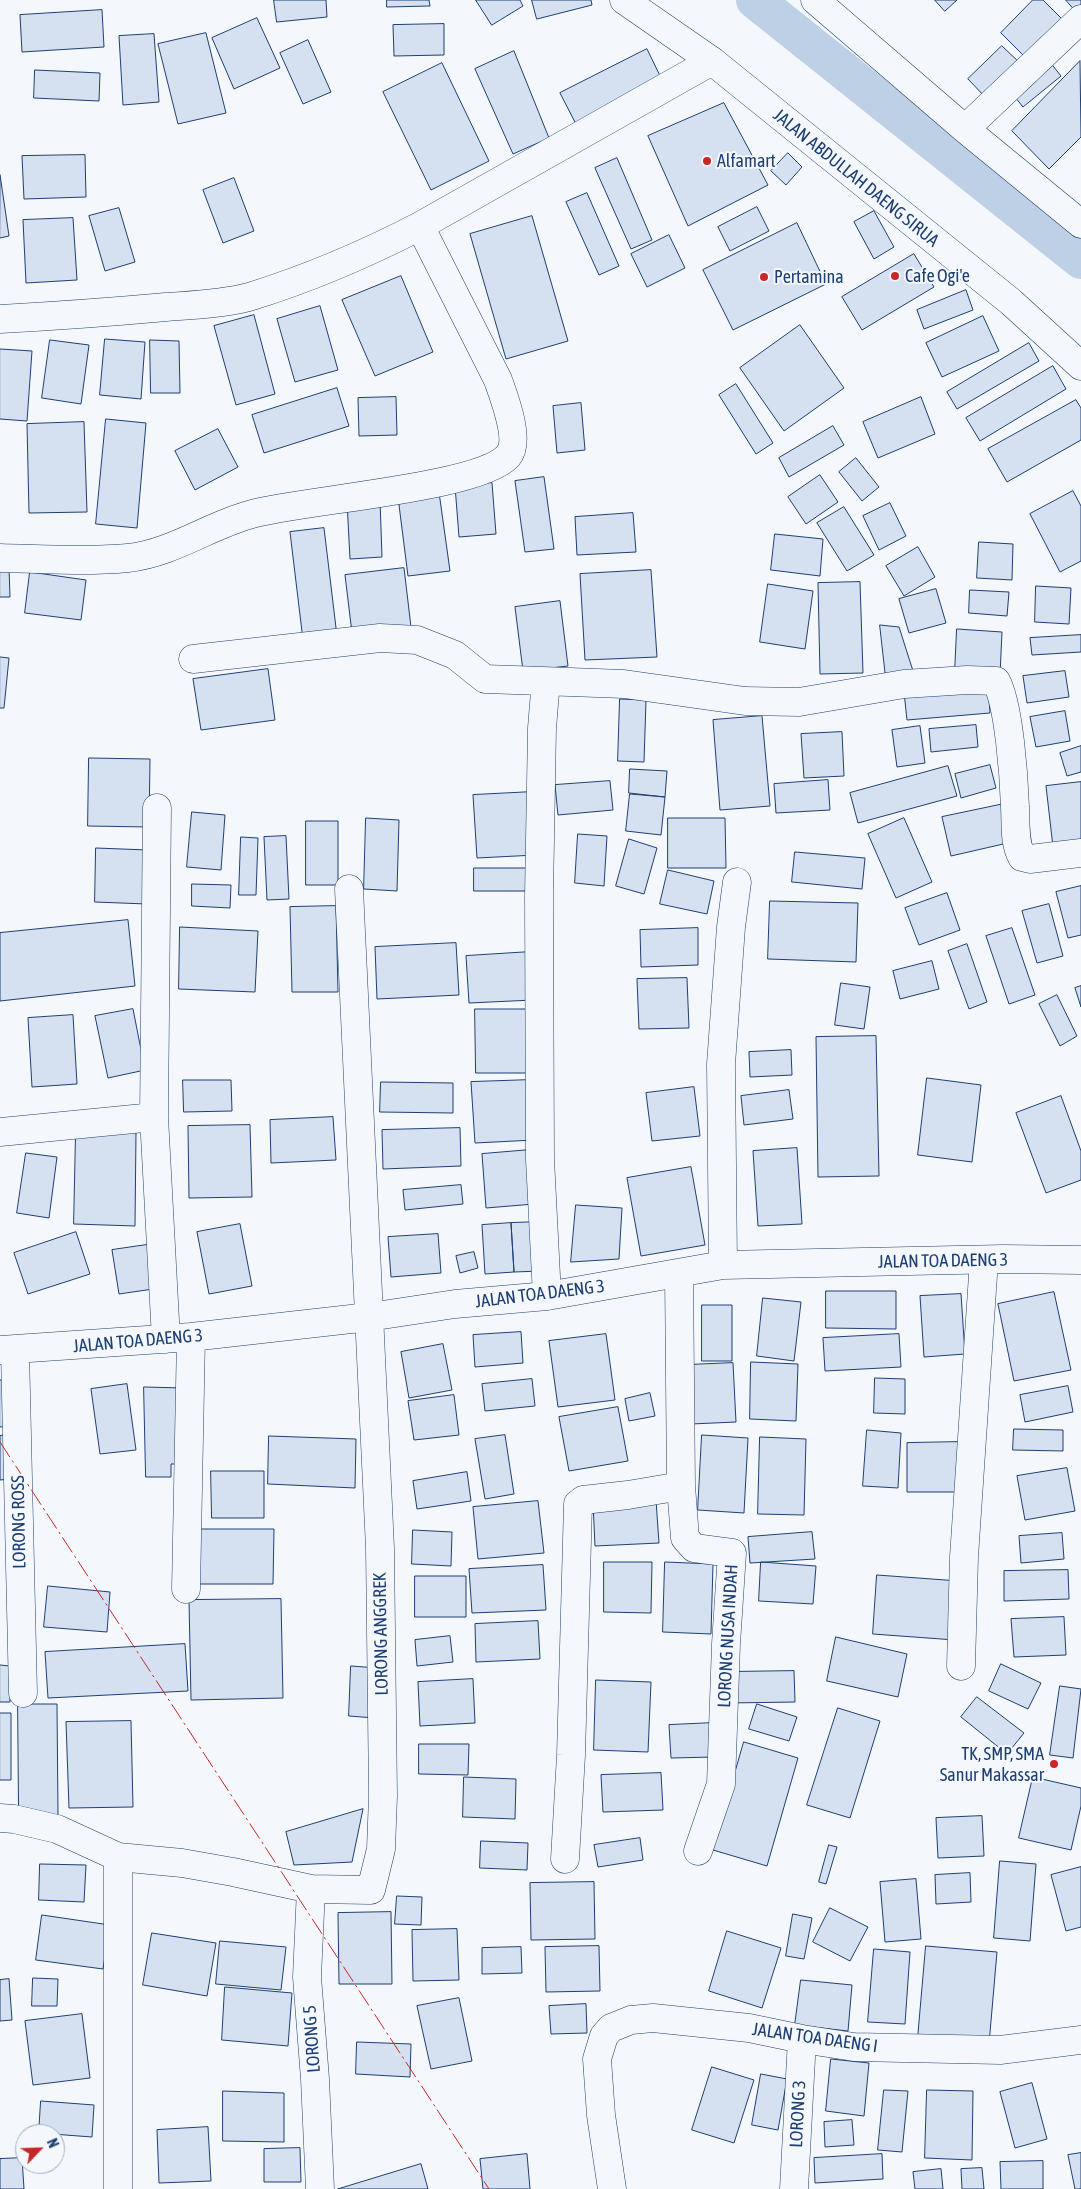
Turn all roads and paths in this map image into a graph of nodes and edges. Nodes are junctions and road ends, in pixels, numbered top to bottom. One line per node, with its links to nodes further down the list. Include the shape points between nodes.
1 (624, 0): 4 (street, JALAN ABDULLAH DAENG SIRUA)
2 (815, 0): 5 (street)
3 (1081, 19): 5 (street)
4 (712, 61): 7 (street); 9 (street, JALAN ABDULLAH DAENG SIRUA, via 1011,302)
5 (965, 129): 6 (street)
6 (1081, 224)
7 (420, 226): 8 (street, via 377,249 247,297 118,312); 10 (street, via 498,380 513,438 513,450 507,457 478,471 445,481 252,514 161,551 128,558)
8 (0, 319)
9 (1081, 366)
10 (0, 558)
11 (193, 659): 12 (street, via 380,638 417,640 455,655 485,679)
12 (542, 681): 14 (street, via 624,684 744,701 799,702 904,684 996,681 1004,700 1020,854 1030,859); 23 (street, via 545,692 539,896 540,1159)
13 (157, 808): 17 (street)
14 (1081, 852)
15 (737, 882): 21 (street, via 721,1064)
16 (349, 889): 24 (street)
17 (154, 1117): 18 (street); 25 (street)
18 (0, 1132)
19 (984, 1260): 20 (street, JALAN TOA DAENG 3); 21 (street, JALAN TOA DAENG 3); 29 (street)
20 (1081, 1260)
21 (722, 1265): 22 (street, JALAN TOA DAENG 3)
22 (679, 1274): 23 (street, JALAN TOA DAENG 3); 27 (street, LORONG NUSA INDAH)
23 (547, 1296): 24 (street, JALAN TOA DAENG 3, via 455,1304)
24 (368, 1317): 25 (street, JALAN TOA DAENG 3); 35 (street, LORONG ANGGREK, via 380,1548 381,1849 371,1890)
25 (179, 1338): 26 (street, JALAN TOA DAENG 3); 28 (street)
26 (7, 1351): 30 (street, LORONG ROSS)
27 (681, 1486): 32 (street, LORONG NUSA INDAH, via 685,1538 694,1548 732,1553 721,1784); 34 (street, via 590,1499 578,1504)
28 (186, 1589)
29 (960, 1666)
30 (23, 1693)
31 (0, 1818): 33 (street, via 57,1829)
32 (698, 1851)
33 (118, 1857): 35 (street, via 233,1872); 38 (street)
34 (565, 1859)
35 (311, 1890): 39 (street, LORONG 5, via 308,1977)
36 (802, 2039): 37 (street, JALAN TOA DAENG I, via 854,2046 1000,2050); 40 (street, JALAN TOA DAENG I, via 749,2028 653,2018 631,2020 611,2028 600,2045 597,2068); 41 (street, LORONG 3)
37 (1081, 2040)
38 (118, 2189)
39 (320, 2189)
40 (612, 2189)
41 (794, 2189)

